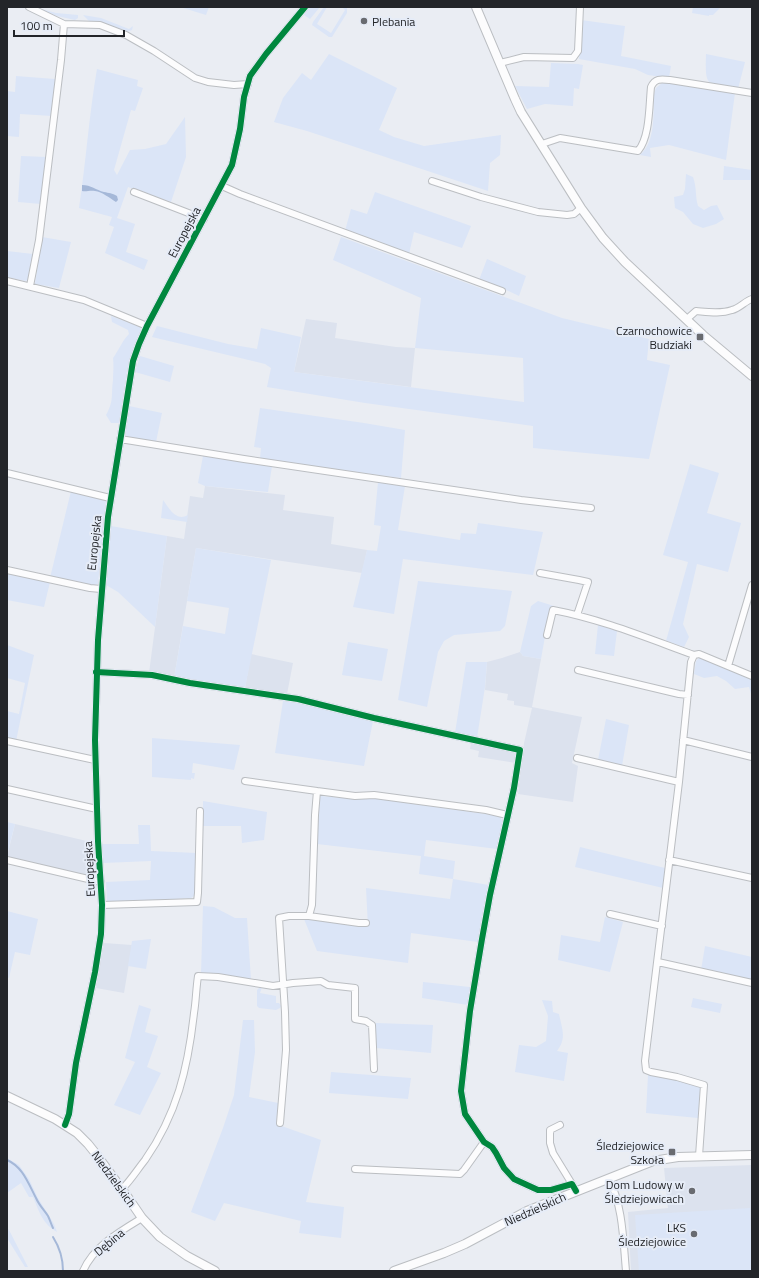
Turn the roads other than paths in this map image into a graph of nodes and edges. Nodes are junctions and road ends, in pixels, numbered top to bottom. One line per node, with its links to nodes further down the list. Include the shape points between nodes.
1 (29, 7): 5 (street)
2 (305, 7): 7 (street, Europejska, via 256,67)
3 (476, 7): 6 (street)
4 (580, 7): 6 (street, via 578,51 573,58 524,58)
5 (64, 24): 7 (street, via 100,25 126,35 195,78 234,85); 16 (street, via 39,240)
6 (500, 63): 9 (street, via 515,99)
7 (248, 84): 11 (street, Europejska, via 235,154)
8 (752, 94): 9 (street, via 658,79 651,87 646,136 638,151 560,138)
9 (542, 144): 13 (street)
10 (432, 181): 13 (street, via 538,212 567,215 574,214)
11 (222, 186): 14 (street, Europejska); 17 (street)
12 (134, 192): 14 (street)
13 (581, 208): 19 (street, via 625,262)
14 (204, 219): 20 (street, Europejska)
15 (7, 280): 16 (street)
16 (30, 286): 20 (street, via 84,300)
17 (502, 291)
18 (752, 299): 19 (street, via 732,310 696,311)
19 (687, 319): 21 (street)
20 (147, 326): 22 (street, Europejska, via 133,362)
21 (752, 376)
22 (120, 439): 24 (street, Europejska); 25 (street, via 513,499)
23 (7, 473): 24 (street)
24 (110, 498): 29 (street, Europejska)
25 (591, 508)
26 (7, 570): 29 (street)
27 (540, 573): 30 (street, via 588,582)
28 (752, 585): 33 (street)
29 (101, 589): 35 (street, Europejska)
30 (577, 615): 31 (street, via 553,610); 32 (street)
31 (547, 635)
32 (694, 655): 33 (street, via 699,654); 37 (street)
33 (728, 666): 36 (street)
34 (578, 670): 37 (street, via 678,694)
35 (96, 672): 42 (street, Europejska); 49 (street, via 152,675 190,684 298,699 520,750)
36 (752, 676)
37 (688, 694): 38 (street)
38 (683, 740): 40 (street); 44 (street)
39 (7, 741): 42 (street)
40 (752, 757)
41 (577, 758): 44 (street)
42 (95, 760): 47 (street, Europejska)
43 (245, 781): 46 (street)
44 (679, 782): 51 (street)
45 (7, 789): 47 (street)
46 (317, 791): 49 (street, via 355,796 374,795); 56 (street)
47 (97, 809): 53 (street, Europejska)
48 (200, 811): 54 (street, via 197,902)
49 (507, 814): 67 (street, via 470,1011 461,1091 465,1114)
50 (7, 860): 53 (street)
51 (669, 860): 52 (street); 58 (street)
52 (752, 878)
53 (100, 882): 54 (street, Europejska)
54 (102, 905): 65 (street, Europejska, via 101,943)
55 (610, 914): 58 (street)
56 (310, 916): 57 (street); 61 (street, via 279,918)
57 (366, 923)
58 (662, 926): 59 (street)
59 (658, 962): 60 (street); 69 (street, via 646,1070 704,1085)
60 (752, 984)
61 (283, 985): 62 (street, via 321,981 328,985 355,988 355,1019 372,1024); 64 (street, via 286,1050); 73 (street, via 273,986 198,976 190,1041 176,1101 166,1126)
62 (374, 1069)
63 (7, 1096): 65 (street, Niedzielskich)
64 (280, 1123)
65 (65, 1124): 73 (street, Niedzielskich, via 88,1144)
66 (560, 1125): 72 (street, via 550,1130 550,1143 553,1153)
67 (484, 1142): 70 (street, via 460,1174); 72 (street, via 492,1147 504,1168 523,1184 538,1190 551,1190)
68 (752, 1154): 69 (street, Niedzielskich)
69 (699, 1156): 71 (street, Niedzielskich, via 658,1160)
70 (355, 1169)
71 (609, 1178): 74 (street, Niedzielskich); 79 (street, via 622,1216)
72 (572, 1184): 74 (street)
73 (122, 1189): 75 (street, Niedzielskich)
74 (576, 1191): 78 (street, Niedzielskich, via 527,1211 465,1244)
75 (142, 1218): 76 (street, Dębina, via 103,1244 93,1254); 77 (street, Niedzielskich, via 160,1237)
76 (83, 1271)
77 (215, 1271)
78 (394, 1271)
79 (626, 1271)

